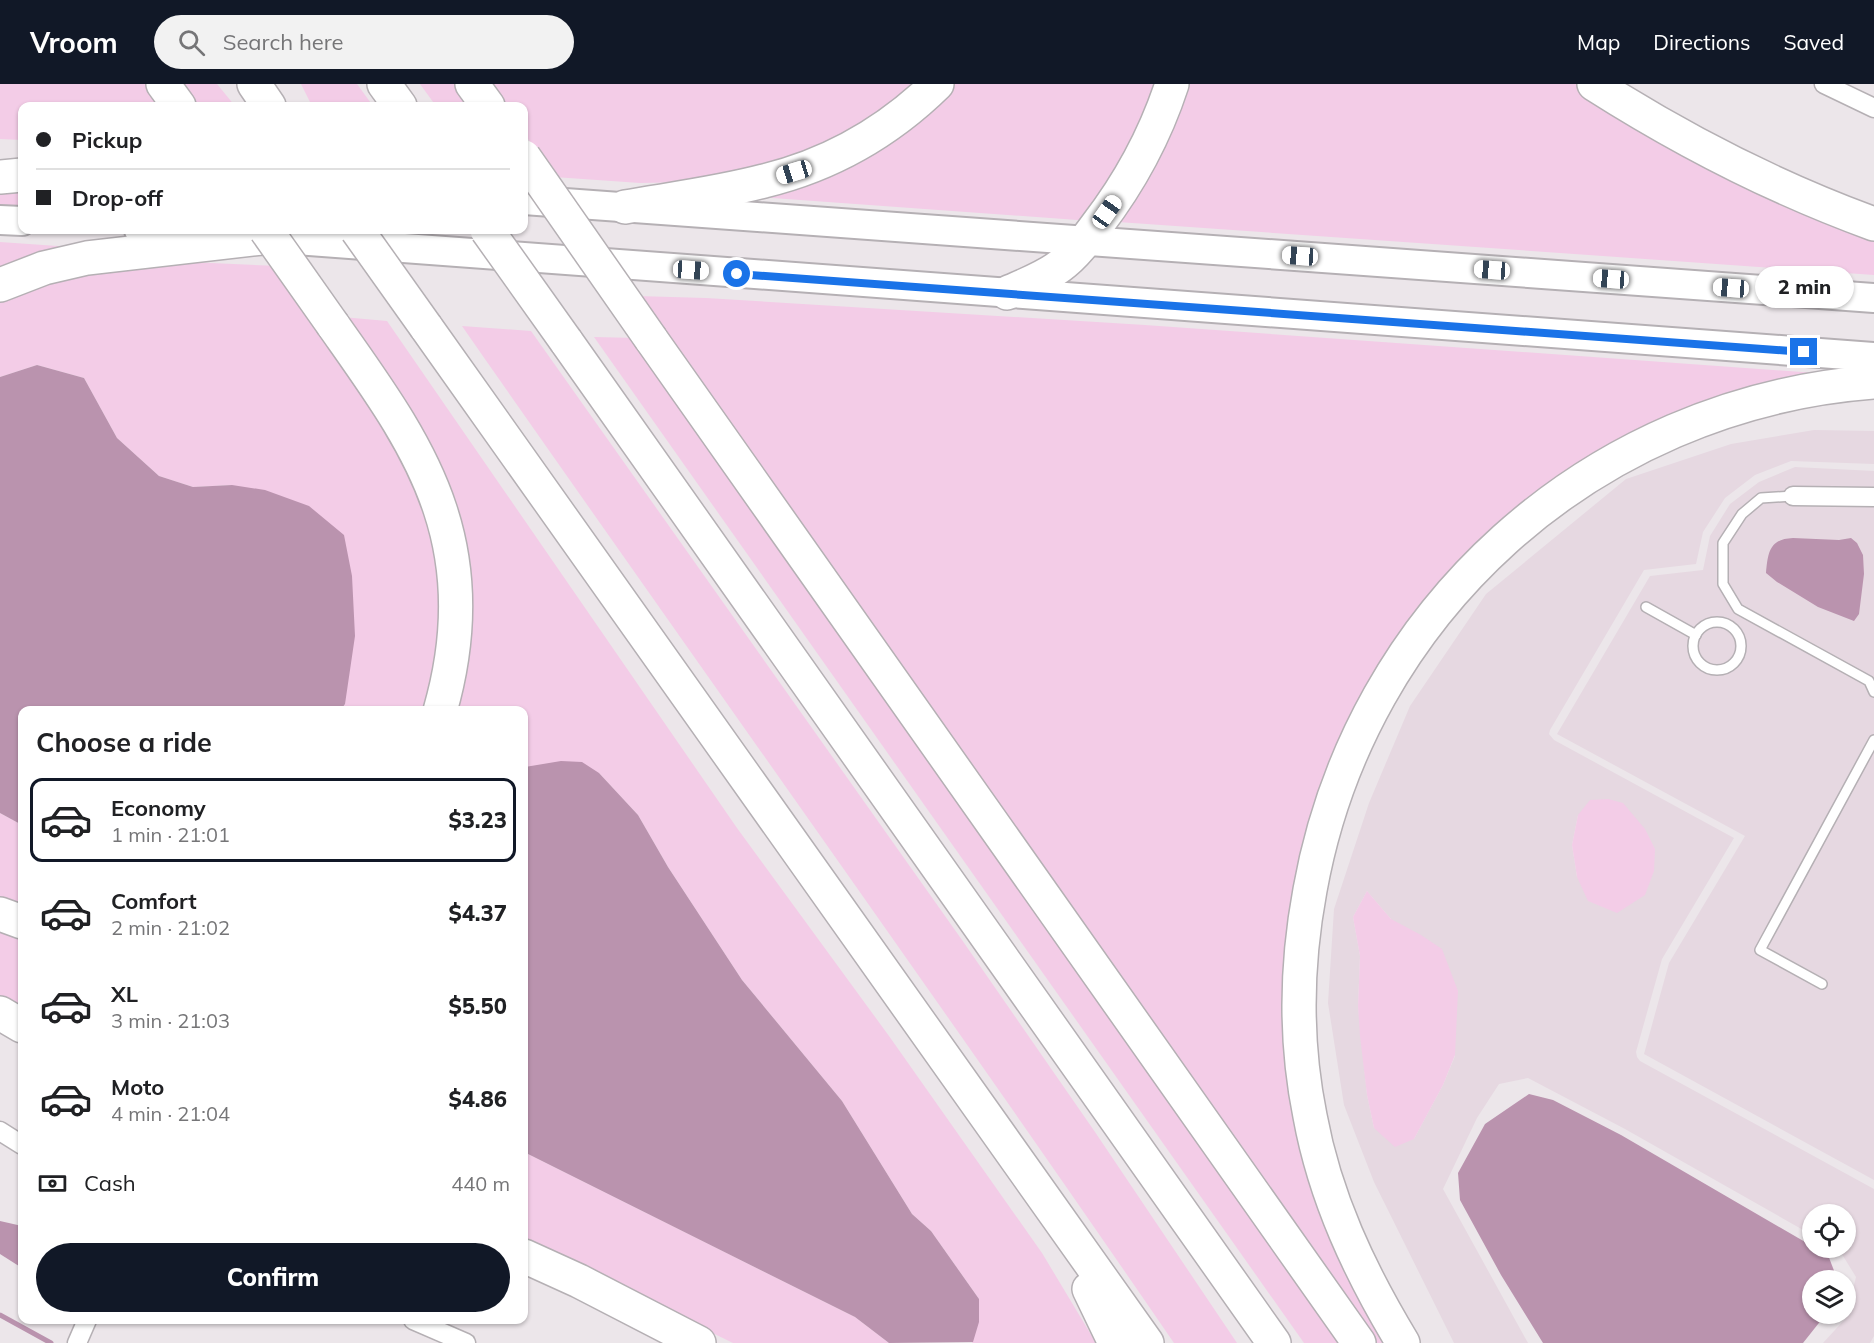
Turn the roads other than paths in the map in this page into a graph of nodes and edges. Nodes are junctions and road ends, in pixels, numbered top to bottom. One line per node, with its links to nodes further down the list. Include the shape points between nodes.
1 (163, 84): 8 (highway)
2 (254, 84): 9 (highway)
3 (472, 84): 10 (highway)
4 (937, 84): 18 (highway, via 878,132 824,161 765,181)
5 (1172, 84): 25 (highway, via 1139,164)
6 (1594, 84): 21 (highway, via 1724,160)
7 (1824, 84): 11 (street)
8 (176, 102)
9 (266, 102)
10 (485, 102)
11 (1874, 108)
12 (528, 163): 57 (highway, bridge)
13 (0, 164): 14 (main road)
14 (18, 165)
15 (18, 175): 16 (highway)
16 (0, 177)
17 (528, 200): 18 (main road)
18 (625, 207): 25 (main road)
19 (0, 220): 20 (main road)
20 (18, 221)
21 (1874, 224)
22 (264, 234): 26 (highway, via 87,258 44,268); 27 (main road); 38 (highway, bridge, via 369,377 424,469 440,510 455,589 453,661)
23 (360, 234): 47 (highway, bridge)
24 (490, 234): 56 (highway, bridge)
25 (1085, 241): 27 (highway, via 1045,276); 28 (main road)
26 (0, 285)
27 (1007, 293): 29 (main road)
28 (1874, 298)
29 (1874, 357)
30 (1874, 382): 58 (highway, via 1807,390 1725,411 1644,444 1572,486 1514,530 1446,600 1407,651 1370,713 1340,778 1313,868 1301,952 1299,1029 1310,1117 1337,1214 1361,1269)
31 (1793, 496): 32 (street); 34 (lane, via 1761,498 1742,514 1723,543 1723,584)
32 (1874, 497)
33 (1646, 608): 36 (lane)
34 (1738, 609): 35 (lane); 37 (lane, via 1869,681)
35 (1729, 625): 36 (lane, via 1710,623); 36 (lane, via 1741,644 1738,658 1727,668 1713,669 1700,663 1694,650)
36 (1696, 635)
37 (1874, 692)
38 (441, 706)
39 (1874, 740): 42 (lane, via 1760,951)
40 (0, 914): 41 (highway)
41 (18, 921)
42 (1822, 984)
43 (0, 1013): 44 (highway)
44 (18, 1024)
45 (0, 1131): 46 (street)
46 (18, 1142)
47 (1042, 1196): 54 (highway); 55 (highway)
48 (528, 1258): 53 (highway)
49 (85, 1324): 51 (street)
50 (422, 1324): 52 (street)
51 (77, 1343)
52 (466, 1343)
53 (699, 1343)
54 (1115, 1343)
55 (1147, 1343)
56 (1274, 1343)
57 (1359, 1343)
58 (1403, 1343)

